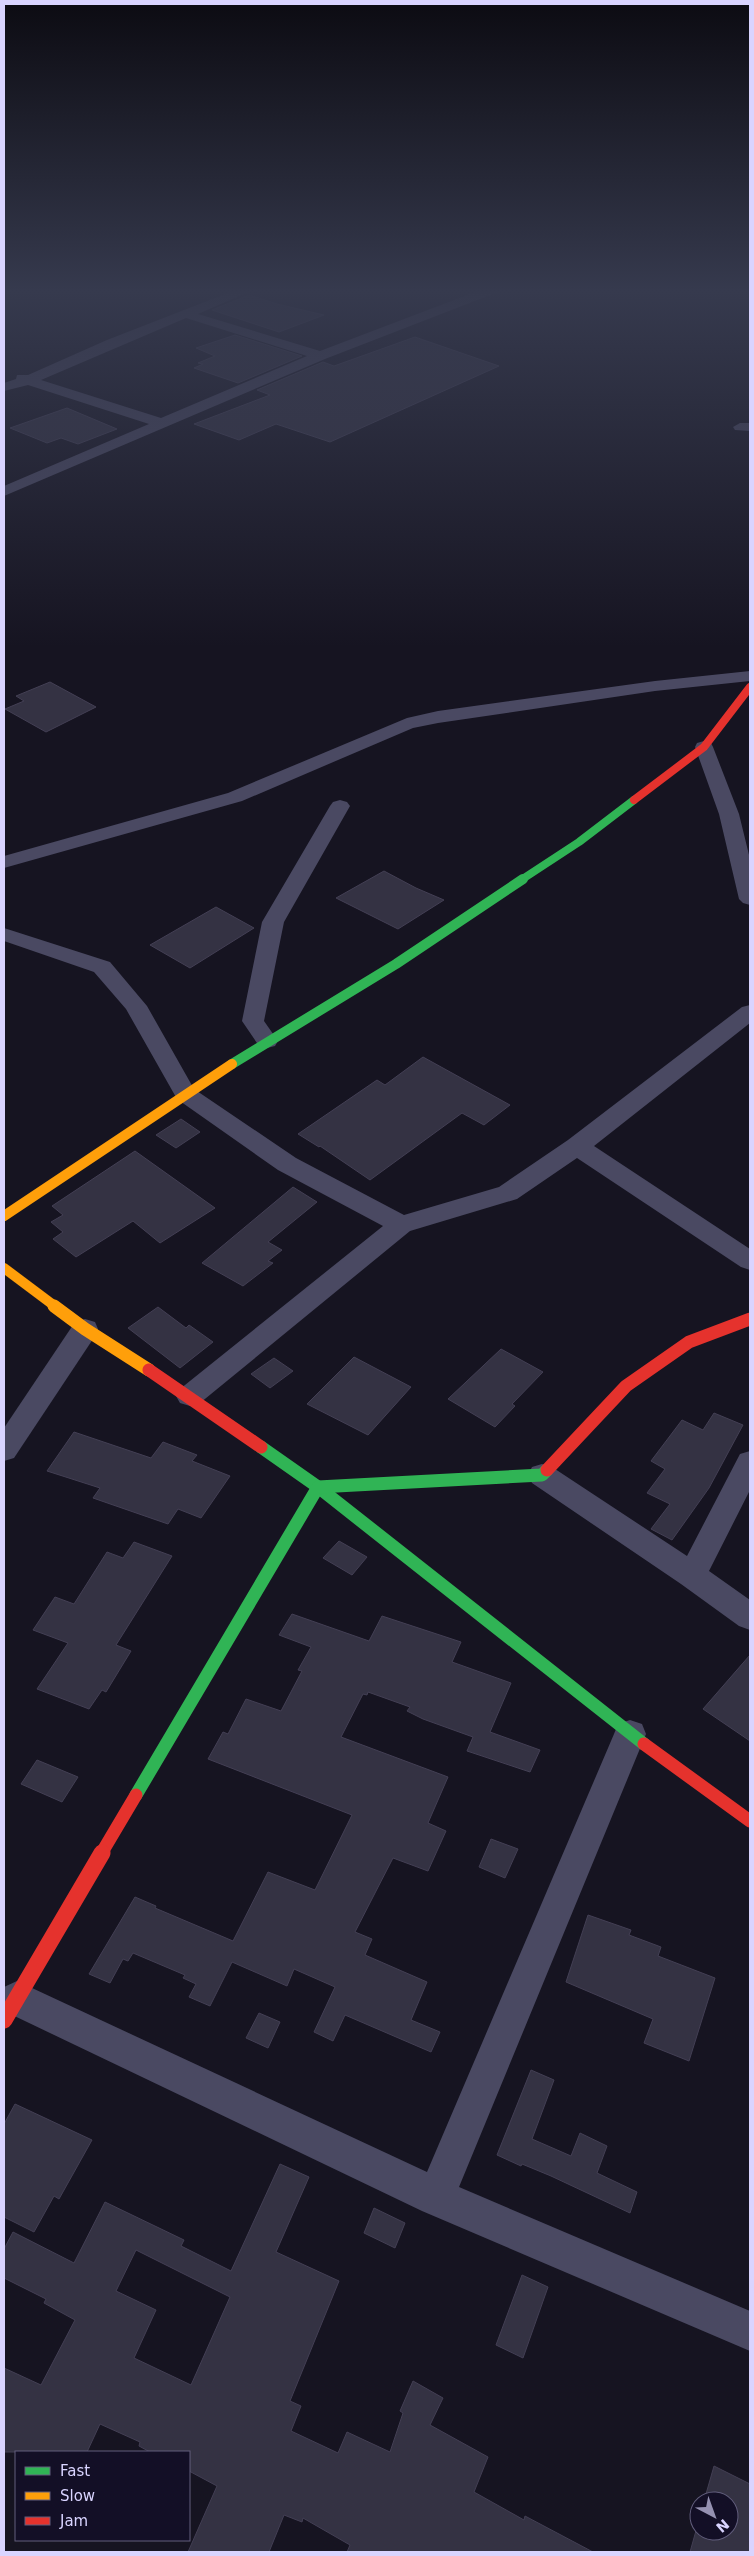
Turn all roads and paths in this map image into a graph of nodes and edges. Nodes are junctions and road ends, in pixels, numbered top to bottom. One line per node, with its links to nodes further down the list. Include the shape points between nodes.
1 (116, 408): 3 (street)
2 (200, 408): 3 (street)
3 (164, 424): 4 (street)
4 (4, 492)
5 (750, 676): 9 (street, via 626,690 406,724 235,797)
6 (750, 687): 7 (street)
7 (704, 747): 10 (street, via 729,814); 13 (street, via 580,842 527,878 396,964)
8 (340, 806): 13 (street, via 273,922 253,1021)
9 (4, 862)
10 (750, 899)
11 (4, 934): 14 (street, via 102,967 136,1006)
12 (750, 1012): 15 (street)
13 (267, 1041): 14 (street)
14 (185, 1094): 16 (street); 17 (street, via 287,1164)
15 (577, 1146): 17 (street, via 508,1193); 18 (street)
16 (4, 1216)
17 (401, 1225): 22 (street)
18 (750, 1261)
19 (4, 1268): 21 (street)
20 (750, 1319): 25 (street, via 689,1342 626,1386)
21 (85, 1329): 22 (street); 23 (street)
22 (190, 1396): 26 (street)
23 (4, 1450)
24 (750, 1462): 27 (street)
25 (542, 1475): 26 (street); 27 (street)
26 (318, 1487): 29 (street); 31 (street)
27 (692, 1575): 28 (street)
28 (750, 1617)
29 (630, 1734): 30 (street); 32 (street)
30 (750, 1821)
31 (10, 2009): 32 (street)
32 (436, 2197): 33 (street)
33 (750, 2331)

